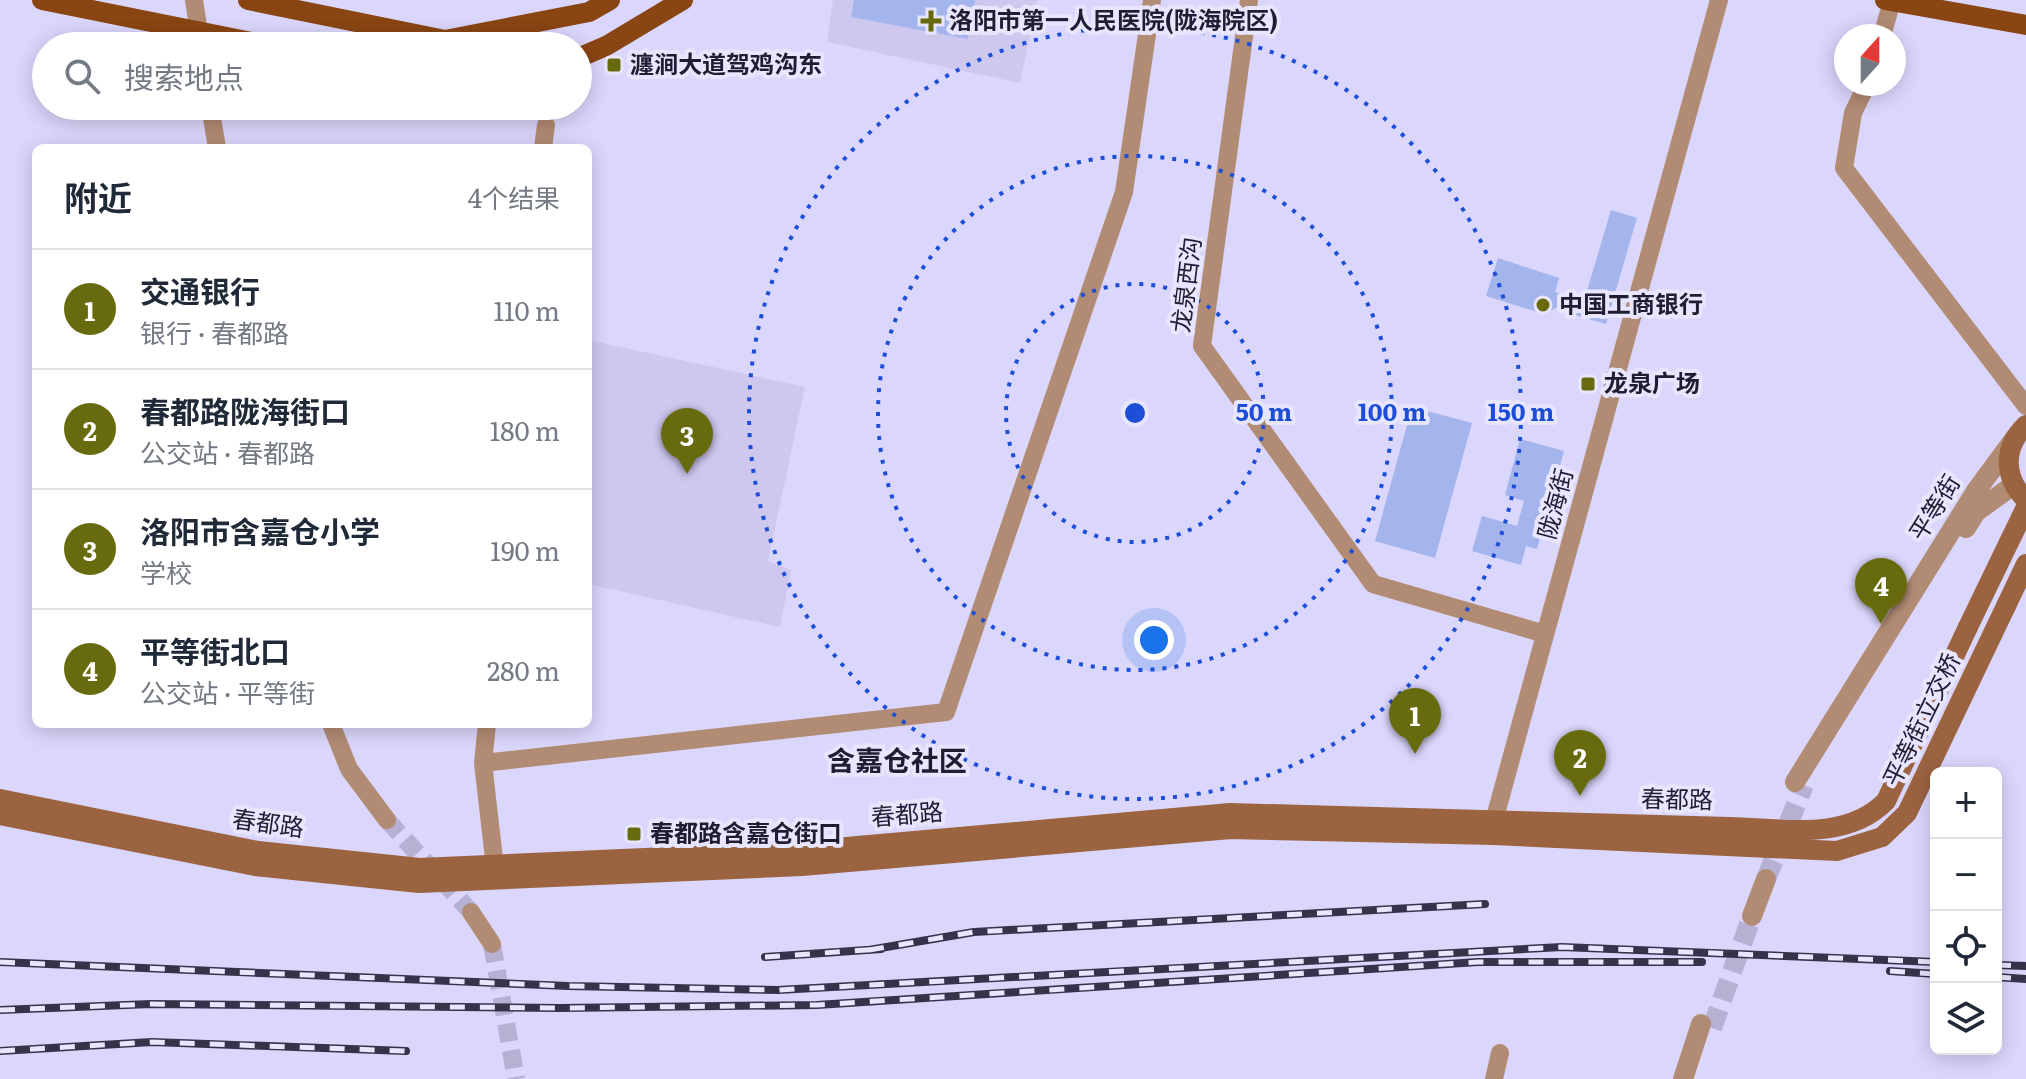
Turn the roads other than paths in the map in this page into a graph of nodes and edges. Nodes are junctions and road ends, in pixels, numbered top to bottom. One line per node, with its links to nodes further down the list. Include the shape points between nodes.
1 (42, 0): 12 (main road)
2 (194, 0): 13 (street)
3 (248, 0): 14 (main road)
4 (610, 0): 15 (main road, via 589,12)
5 (683, 0): 16 (main road)
6 (1152, 0): 30 (street, via 1124,192 946,712)
7 (1249, 0): 27 (street, 龙泉西沟, via 1202,346 1373,584)
8 (1719, 0): 27 (street, 陇海街)
9 (1888, 1): 10 (street); 11 (main road)
10 (1884, 24)
11 (2026, 25)
12 (172, 32)
13 (199, 32)
14 (406, 32)
15 (486, 32)
16 (592, 52)
17 (1861, 96): 22 (street, via 1853,113 1844,168)
18 (212, 120): 20 (street)
19 (546, 125): 21 (street)
20 (216, 144)
21 (544, 144)
22 (2026, 406)
23 (2024, 426): 24 (main road, via 2007,466); 24 (street, 平等街, via 1976,491 1800,784 1976,512)
24 (2019, 493)
25 (2026, 507): 35 (main road, 平等街立交桥, bridge, via 1886,801 1870,817 1833,829)
26 (2026, 564): 35 (main road, 平等街立交桥, bridge, via 1907,813 1882,837 1837,851)
27 (1545, 634): 34 (street, 陇海街)
28 (333, 728): 33 (street, via 349,769)
29 (487, 728): 30 (street)
30 (483, 763): 36 (street)
31 (0, 799): 36 (main road, 春都路, via 258,851)
32 (0, 815): 36 (main road, 春都路, via 255,866 419,883)
33 (387, 820)
34 (1494, 828): 35 (main road, 春都路); 36 (main road, 春都路, via 1230,813)
35 (1728, 836)
36 (496, 872)
37 (1761, 878): 39 (street)
38 (471, 912): 40 (street)
39 (1747, 915)
40 (492, 944)
41 (1500, 1053): 42 (street)
42 (1494, 1079)
43 (1683, 1079): 44 (street, via 1707,1026)
44 (1696, 1079)

